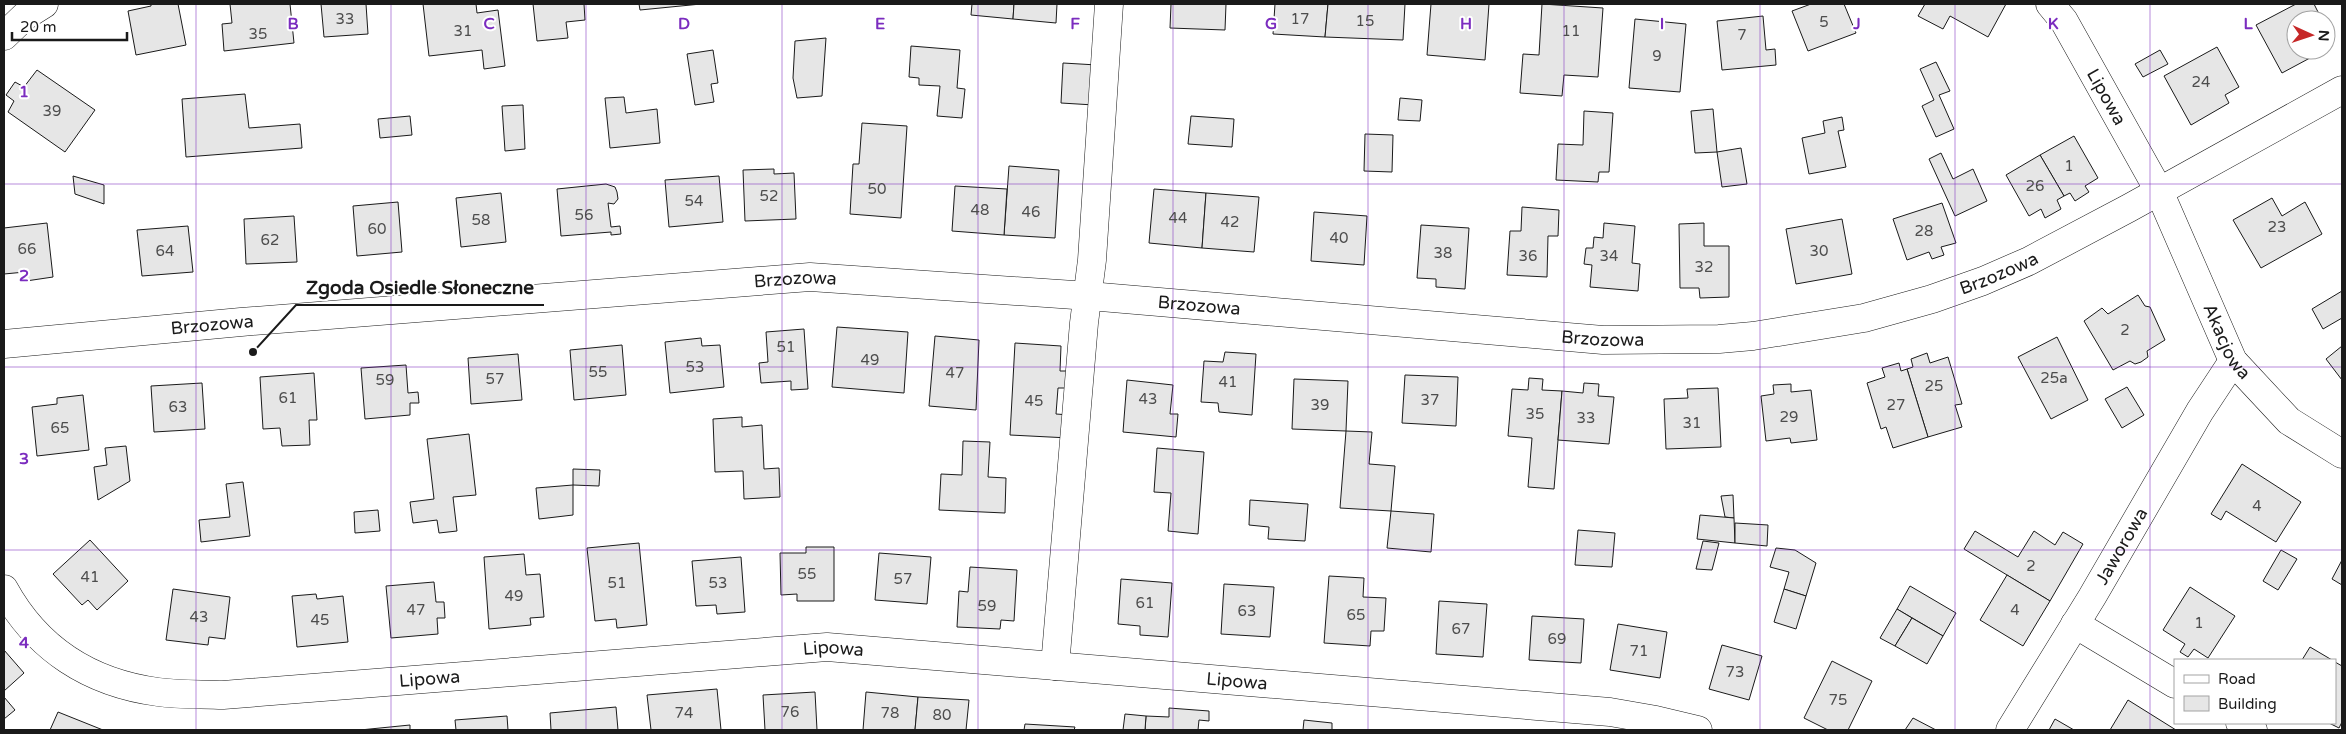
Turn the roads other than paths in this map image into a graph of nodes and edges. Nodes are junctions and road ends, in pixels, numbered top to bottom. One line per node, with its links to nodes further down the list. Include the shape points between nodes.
1 (44, 4): 4 (street)
2 (1109, 4): 7 (street)
3 (2050, 4): 6 (street, Lipowa, via 2064,21)
4 (4, 36)
5 (2342, 90): 6 (street, Brzozowa)
6 (2159, 192): 7 (street, Brzozowa, via 2029,262 1983,281 1864,318 1753,336 1709,340 1602,340); 9 (street, Akacjowa)
7 (1089, 296): 8 (street, Brzozowa, via 810,277); 13 (street, via 1083,332)
8 (4, 344)
9 (2233, 361): 10 (street, Akacjowa, via 2289,421); 12 (street, Jaworowa, via 2200,411)
10 (2342, 454)
11 (4, 589): 13 (street, Lipowa, via 16,612 64,658 92,674 158,692 223,695 828,647)
12 (2075, 624): 14 (street); 17 (street, Jaworowa)
13 (1055, 666): 16 (street, Lipowa, via 1610,712)
14 (2174, 683)
15 (2242, 724): 18 (street)
16 (1698, 730)
17 (2010, 730)
18 (2253, 730)

